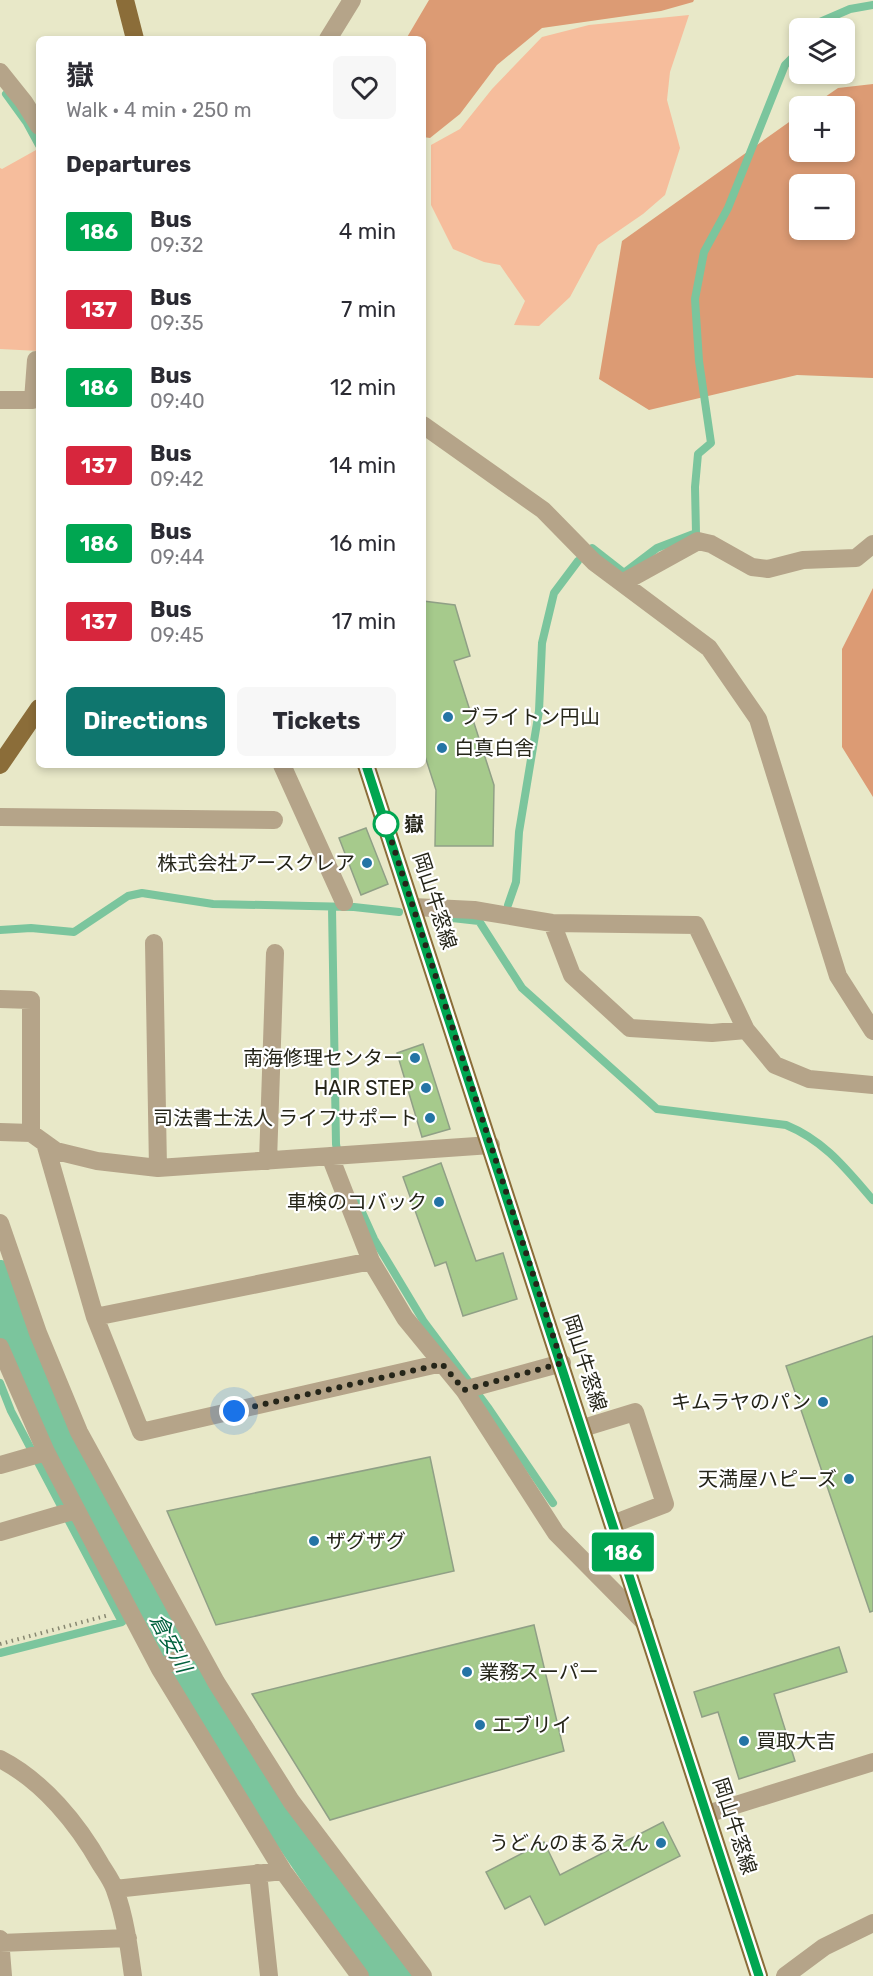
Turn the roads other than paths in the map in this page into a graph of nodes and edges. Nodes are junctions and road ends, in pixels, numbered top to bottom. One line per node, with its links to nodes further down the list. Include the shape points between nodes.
1 (125, 0): 3 (main road)
2 (352, 0): 4 (street)
3 (134, 36)
4 (330, 36)
5 (0, 72): 6 (street)
6 (36, 121)
7 (36, 360): 8 (street, via 33,400)
8 (0, 400)
9 (426, 426): 11 (street, via 543,510 594,562)
10 (873, 544): 11 (street, via 856,558 803,560 768,569 752,567 698,541)
11 (622, 583): 25 (street, via 709,648 758,719 838,976)
12 (36, 712): 13 (main road)
13 (0, 765)
14 (283, 768): 18 (street)
15 (367, 768): 19 (main road, 岡山牛窓線)
16 (0, 817): 17 (street)
17 (274, 820)
18 (344, 902)
19 (413, 907): 20 (street, via 474,910); 29 (main road, 岡山牛窓線)
20 (552, 923): 24 (street, via 572,975 630,1028 712,1033); 24 (street, via 696,925)
21 (154, 943): 32 (street)
22 (274, 953): 31 (street)
23 (0, 999): 28 (street, via 31,1000)
24 (746, 1030): 26 (street, via 775,1065 809,1079)
25 (873, 1031)
26 (873, 1085)
27 (0, 1132): 28 (street)
28 (38, 1138): 32 (street, via 56,1151 97,1161); 35 (street)
29 (491, 1145): 30 (street); 37 (main road, 岡山牛窓線)
30 (336, 1156): 31 (street); 34 (street)
31 (268, 1161): 32 (street)
32 (158, 1168)
33 (0, 1223): 47 (street, via 38,1334 79,1432)
34 (371, 1261): 35 (street); 38 (street, via 405,1318)
35 (95, 1317): 38 (street, via 141,1432)
36 (0, 1347): 41 (street)
37 (562, 1363): 39 (street); 40 (main road, 岡山牛窓線)
38 (442, 1364): 39 (street)
39 (470, 1388): 46 (street, via 556,1533)
40 (583, 1428): 44 (main road, 岡山牛窓線); 44 (street, via 635,1412 662,1494 665,1504)
41 (38, 1454): 42 (street); 43 (street)
42 (0, 1465)
43 (68, 1512): 45 (street); 48 (street)
44 (613, 1524): 46 (main road, 岡山牛窓線)
45 (0, 1532)
46 (645, 1623): 51 (main road, 岡山牛窓線)
47 (194, 1649): 48 (street); 63 (street, via 291,1801)
48 (165, 1666): 52 (street)
49 (0, 1759): 54 (street, via 62,1808)
50 (873, 1762): 51 (street)
51 (707, 1814): 64 (main road, 岡山牛窓線)
52 (283, 1871): 53 (street); 62 (street)
53 (258, 1873): 54 (street); 61 (street)
54 (115, 1888): 56 (street)
55 (873, 1923): 65 (street, via 824,1947)
56 (128, 1938): 58 (street); 60 (street)
57 (0, 1939): 58 (street)
58 (0, 1943): 59 (street)
59 (3, 1976)
60 (133, 1976)
61 (269, 1976)
62 (360, 1976)
63 (423, 1976)
64 (759, 1976)
65 (785, 1976)

